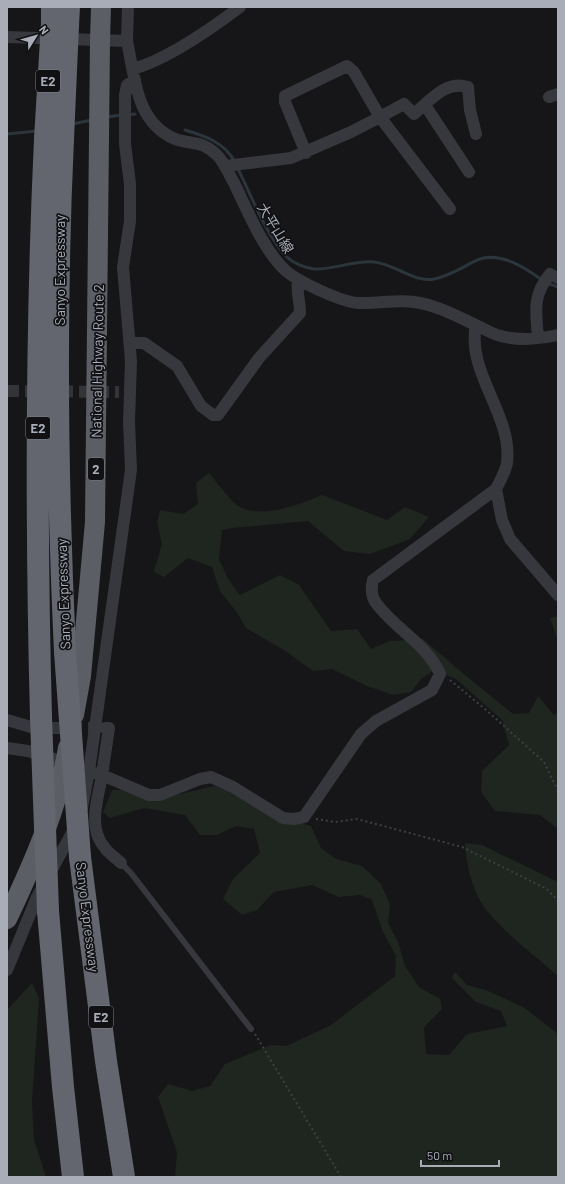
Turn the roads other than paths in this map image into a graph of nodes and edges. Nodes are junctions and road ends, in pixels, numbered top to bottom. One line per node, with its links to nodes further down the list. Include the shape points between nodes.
1 (101, 7): 6 (highway, National Highway Route 2 / 2)
2 (128, 7): 7 (street, 大平山線)
3 (240, 7): 8 (street, via 166,54 142,66)
4 (60, 15): 12 (highway, Sanyo Expressway / E2, bridge)
5 (7, 37): 6 (street)
6 (100, 41): 7 (street); 29 (highway, National Highway Route 2 / 2, via 95,522 81,676)
7 (127, 42): 8 (street, 大平山線)
8 (134, 74): 14 (street, 大平山線, via 141,105 149,121 162,132 177,139 203,144); 22 (street, via 128,85 124,120 130,184 130,221 123,267)
9 (425, 105): 10 (street, via 414,114 404,104); 11 (street, via 447,87 468,87); 15 (street)
10 (380, 117): 13 (street); 13 (street, via 354,72 347,66 285,96 285,102); 16 (street)
11 (476, 134)
12 (54, 139): 26 (highway, Sanyo Expressway / E2, via 42,214 38,434 38,597); 37 (highway, Sanyo Expressway / E2, bridge, via 60,209 58,426 64,652 80,857 106,1061)
13 (306, 153): 14 (street, via 291,158)
14 (233, 165): 17 (street, 大平山線, via 259,232 274,257)
15 (469, 172)
16 (450, 209)
17 (298, 280): 19 (street, 大平山線, via 342,299 359,303 415,302); 22 (street, via 296,288 300,312 259,358 218,415 213,415 202,406 177,366 144,343)
18 (549, 280): 21 (street, via 539,289 536,310)
19 (476, 325): 21 (street, 大平山線, via 501,336); 23 (street, via 475,352 507,447 504,473)
20 (558, 334): 21 (street, 大平山線)
21 (538, 338)
22 (130, 343): 30 (street, via 124,392 129,422 131,470)
23 (496, 489): 24 (street, via 502,520 510,539); 31 (street, via 373,580 370,590 375,603 428,654 440,674 432,690 376,720 361,734 304,817 294,820 283,818 233,787 211,777 160,796 149,795)
24 (558, 595)
25 (7, 720): 26 (street, via 31,727)
26 (47, 722): 36 (highway, Sanyo Expressway / E2, bridge, via 48,911)
27 (105, 728): 31 (street, via 109,728)
28 (7, 748): 29 (street)
29 (66, 762): 30 (street); 33 (highway, National Highway Route 2 / 2, via 37,854)
30 (90, 771): 31 (street); 34 (street, via 85,802 70,840 37,897)
31 (102, 775): 32 (street, via 94,820 104,848)
32 (121, 863): 35 (lane)
33 (7, 919)
34 (7, 970)
35 (252, 1029)
36 (73, 1177)
37 (124, 1177)

